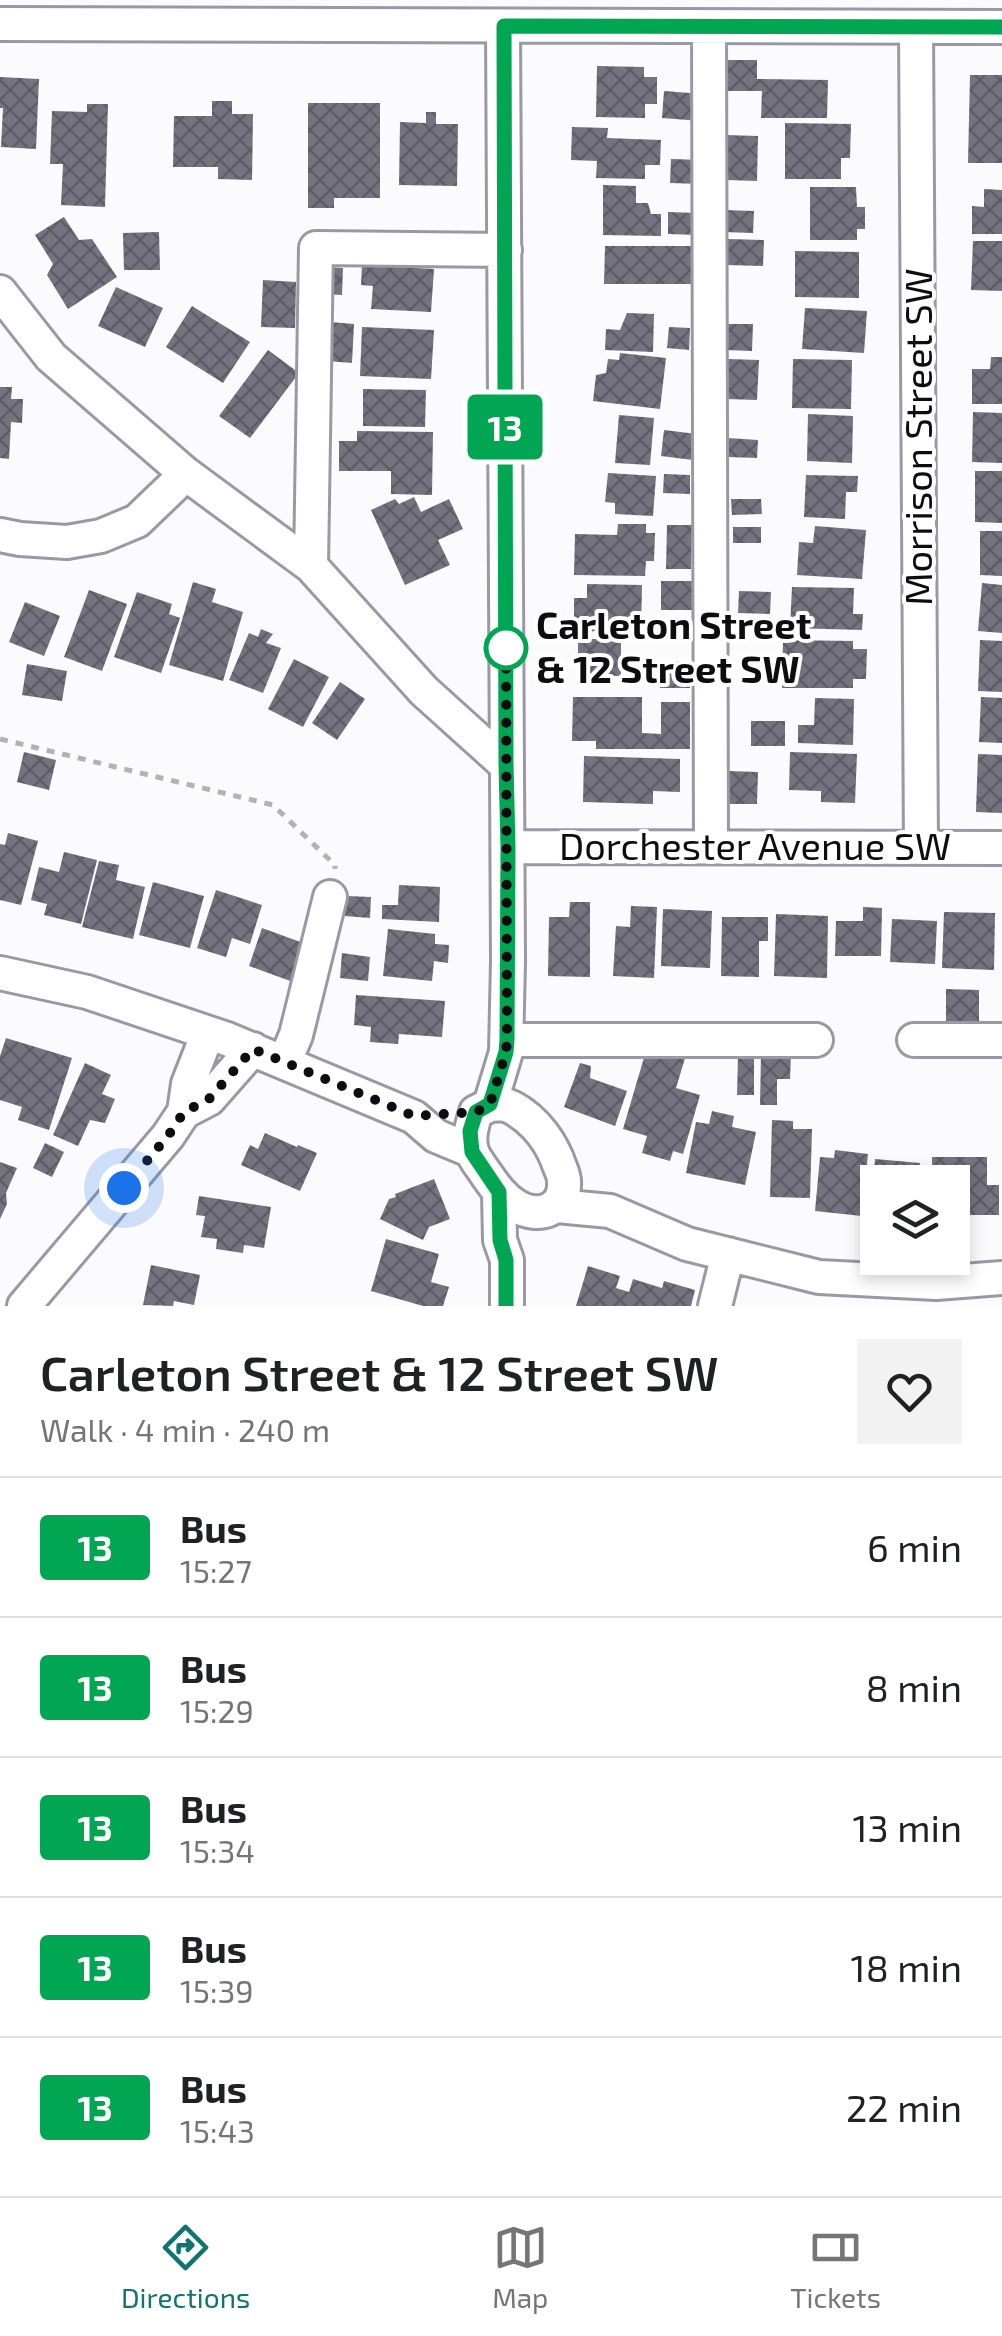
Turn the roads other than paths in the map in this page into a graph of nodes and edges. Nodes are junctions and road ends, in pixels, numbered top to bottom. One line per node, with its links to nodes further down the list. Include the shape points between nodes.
1 (435, 12): 2 (street); 3 (street)
2 (0, 24)
3 (504, 26): 4 (street); 7 (street)
4 (709, 27): 5 (street); 14 (street)
5 (916, 27): 6 (street); 15 (street, Morrison Street SW)
6 (1002, 27)
7 (505, 250): 11 (street, via 316,248); 12 (street)
8 (0, 292): 9 (street, via 51,357)
9 (186, 474): 10 (street, via 137,521 101,536 67,542); 11 (street)
10 (0, 534)
11 (310, 566): 12 (street, via 424,691)
12 (506, 764): 13 (street)
13 (508, 847): 14 (street, Dorchester Avenue SW); 23 (street)
14 (711, 847): 15 (street, Dorchester Avenue SW)
15 (921, 848): 16 (street, Dorchester Avenue SW)
16 (1002, 848)
17 (330, 896): 25 (street)
18 (0, 973): 19 (street, via 86,992)
19 (208, 1033): 24 (street); 27 (street)
20 (816, 1040): 23 (street)
21 (914, 1040): 22 (street)
22 (1002, 1040)
23 (507, 1046): 26 (street)
24 (253, 1049): 25 (street); 27 (street, via 209,1099)
25 (284, 1062): 28 (street)
26 (495, 1109): 28 (street); 29 (street, via 470,1131); 31 (street, via 537,1126 553,1150)
27 (184, 1112): 36 (street)
28 (414, 1116): 29 (street, via 436,1136)
29 (472, 1152): 30 (street)
30 (499, 1192): 31 (street, via 517,1207); 33 (street)
31 (553, 1200): 32 (street, via 610,1211); 33 (street)
32 (728, 1254): 35 (street); 38 (street)
33 (506, 1260): 37 (street)
34 (1002, 1278): 35 (street)
35 (930, 1294)
36 (24, 1306)
37 (506, 1306)
38 (716, 1306)

